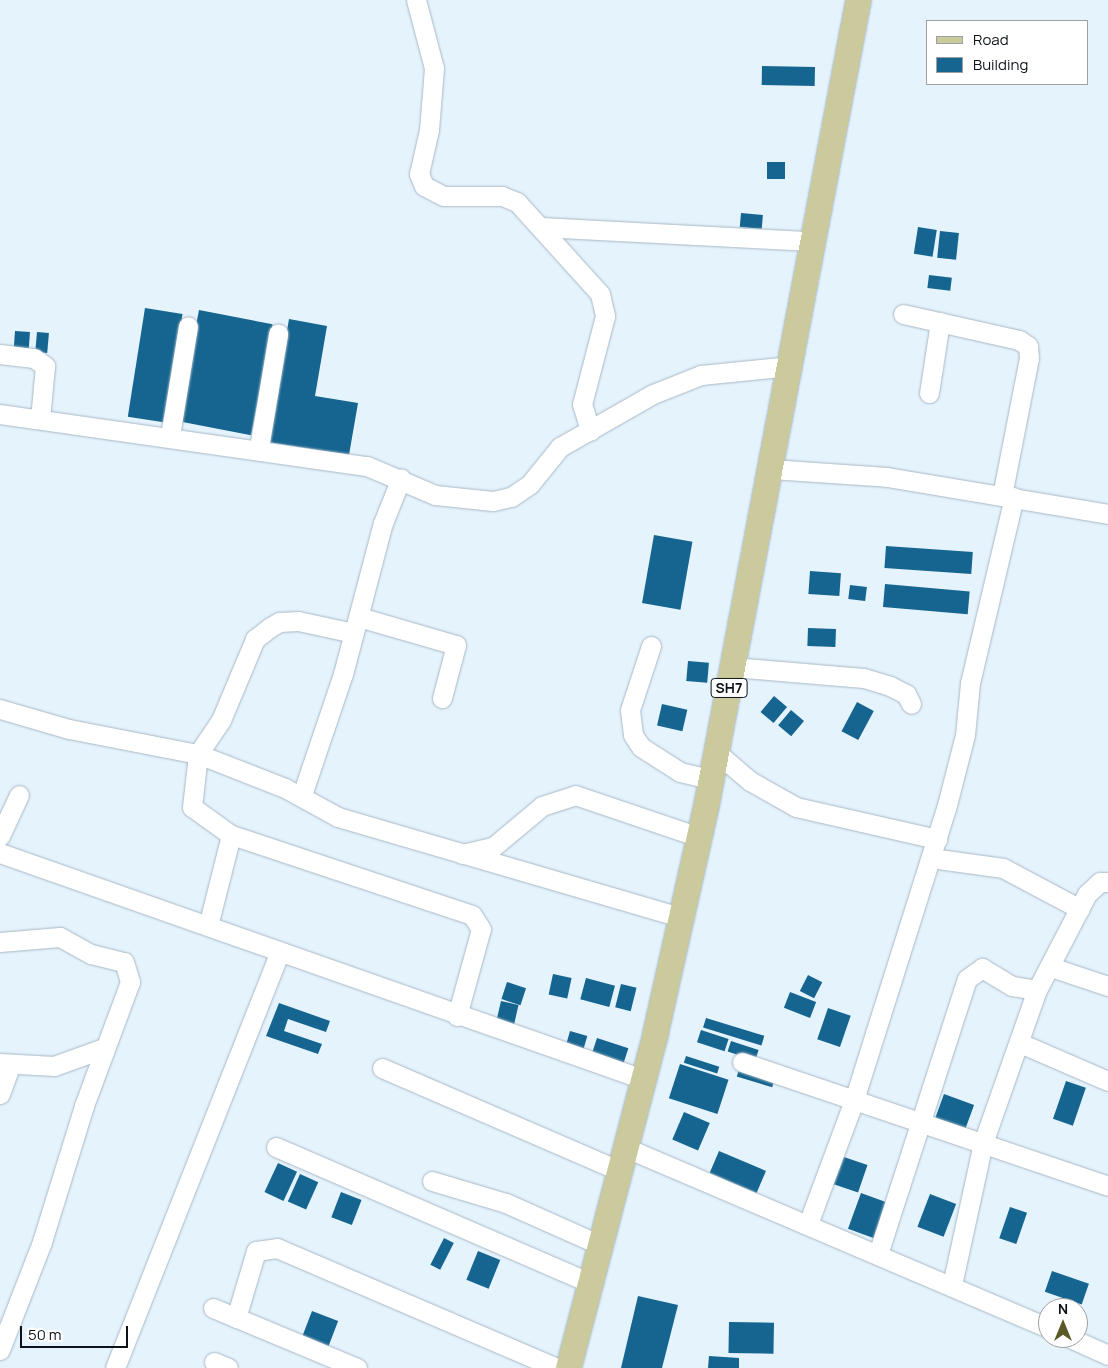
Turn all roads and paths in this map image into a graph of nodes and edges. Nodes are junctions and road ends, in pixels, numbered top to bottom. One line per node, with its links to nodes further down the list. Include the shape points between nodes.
1 (416, 0): 3 (street, via 434,68 429,130 420,160 424,186 444,196 502,196 517,202)
2 (858, 0): 4 (main road, SH7)
3 (541, 227): 4 (street); 14 (street, via 600,294 604,306 582,404)
4 (811, 241): 10 (main road, SH7)
5 (903, 314): 6 (street)
6 (940, 322): 11 (street); 19 (street, via 1019,340 1028,346 1030,358)
7 (188, 326): 15 (street)
8 (278, 334): 16 (street)
9 (0, 354): 13 (street, via 34,358 45,366)
10 (791, 366): 14 (street, via 701,375 653,394); 17 (main road, SH7)
11 (929, 394)
12 (0, 414): 13 (street)
13 (40, 419): 15 (street)
14 (590, 431): 18 (street, via 560,447 530,484 511,497 450,499)
15 (170, 436): 16 (street)
16 (260, 448): 18 (street, via 368,466)
17 (771, 469): 19 (street, via 888,477); 23 (main road, SH7)
18 (401, 478): 21 (street, via 383,523)
19 (1008, 496): 20 (street); 35 (street, via 970,683 965,735)
20 (1108, 514)
21 (356, 625): 24 (street, via 456,645); 28 (street, via 279,622 255,639 220,720); 30 (street)
22 (651, 646): 29 (street, via 630,710 633,735 641,747 680,772)
23 (733, 667): 25 (street, via 864,678 906,694); 27 (main road, SH7)
24 (442, 698)
25 (911, 704)
26 (0, 709): 28 (street, via 69,730)
27 (716, 752): 29 (main road, SH7); 35 (street, via 750,780 796,807)
28 (198, 754): 30 (street); 32 (street, via 192,807)
29 (711, 779): 34 (main road, SH7)
30 (302, 795): 37 (street, via 338,817)
31 (19, 796): 33 (street)
32 (231, 835): 42 (street); 48 (street, via 472,915 481,929)
33 (0, 836)
34 (699, 836): 37 (street, via 575,796 542,806 493,848); 41 (main road, SH7)
35 (937, 839): 38 (street)
36 (0, 853): 42 (street)
37 (458, 855): 41 (street)
38 (931, 858): 40 (street, via 1003,868); 57 (street)
39 (1108, 882): 40 (street, via 1094,886)
40 (1080, 909): 45 (street)
41 (681, 917): 54 (main road, SH7)
42 (208, 926): 44 (street)
43 (0, 942): 50 (street, via 50,934 90,954 124,962 130,982)
44 (280, 951): 48 (street); 75 (street)
45 (1051, 967): 46 (street); 47 (street)
46 (1108, 986)
47 (1037, 990): 49 (street); 58 (street, via 1012,986 982,968 971,973)
48 (457, 1016): 54 (street)
49 (1020, 1043): 55 (street); 59 (street)
50 (104, 1048): 52 (street, via 54,1066); 73 (street, via 42,1242)
51 (742, 1062): 57 (street)
52 (5, 1065): 56 (street)
53 (382, 1068): 61 (street)
54 (643, 1079): 61 (main road, SH7)
55 (1108, 1081)
56 (0, 1094)
57 (854, 1100): 58 (street); 64 (street)
58 (922, 1123): 59 (street); 66 (street)
59 (983, 1143): 63 (street); 68 (street)
60 (276, 1147): 67 (street)
61 (621, 1158): 64 (street); 65 (main road, SH7)
62 (432, 1181): 65 (street, via 506,1203)
63 (1108, 1186)
64 (808, 1224): 66 (street)
65 (598, 1244): 67 (main road, SH7)
66 (878, 1254): 68 (street)
67 (590, 1283): 78 (main road, SH7)
68 (952, 1285): 71 (street)
69 (213, 1308): 70 (street)
70 (236, 1318): 76 (street); 77 (street, via 256,1251 277,1248)
71 (1038, 1324)
72 (1088, 1346): 74 (street)
73 (0, 1350)
74 (1108, 1355)
75 (115, 1368)
76 (357, 1368)
77 (557, 1368)
78 (568, 1368)

